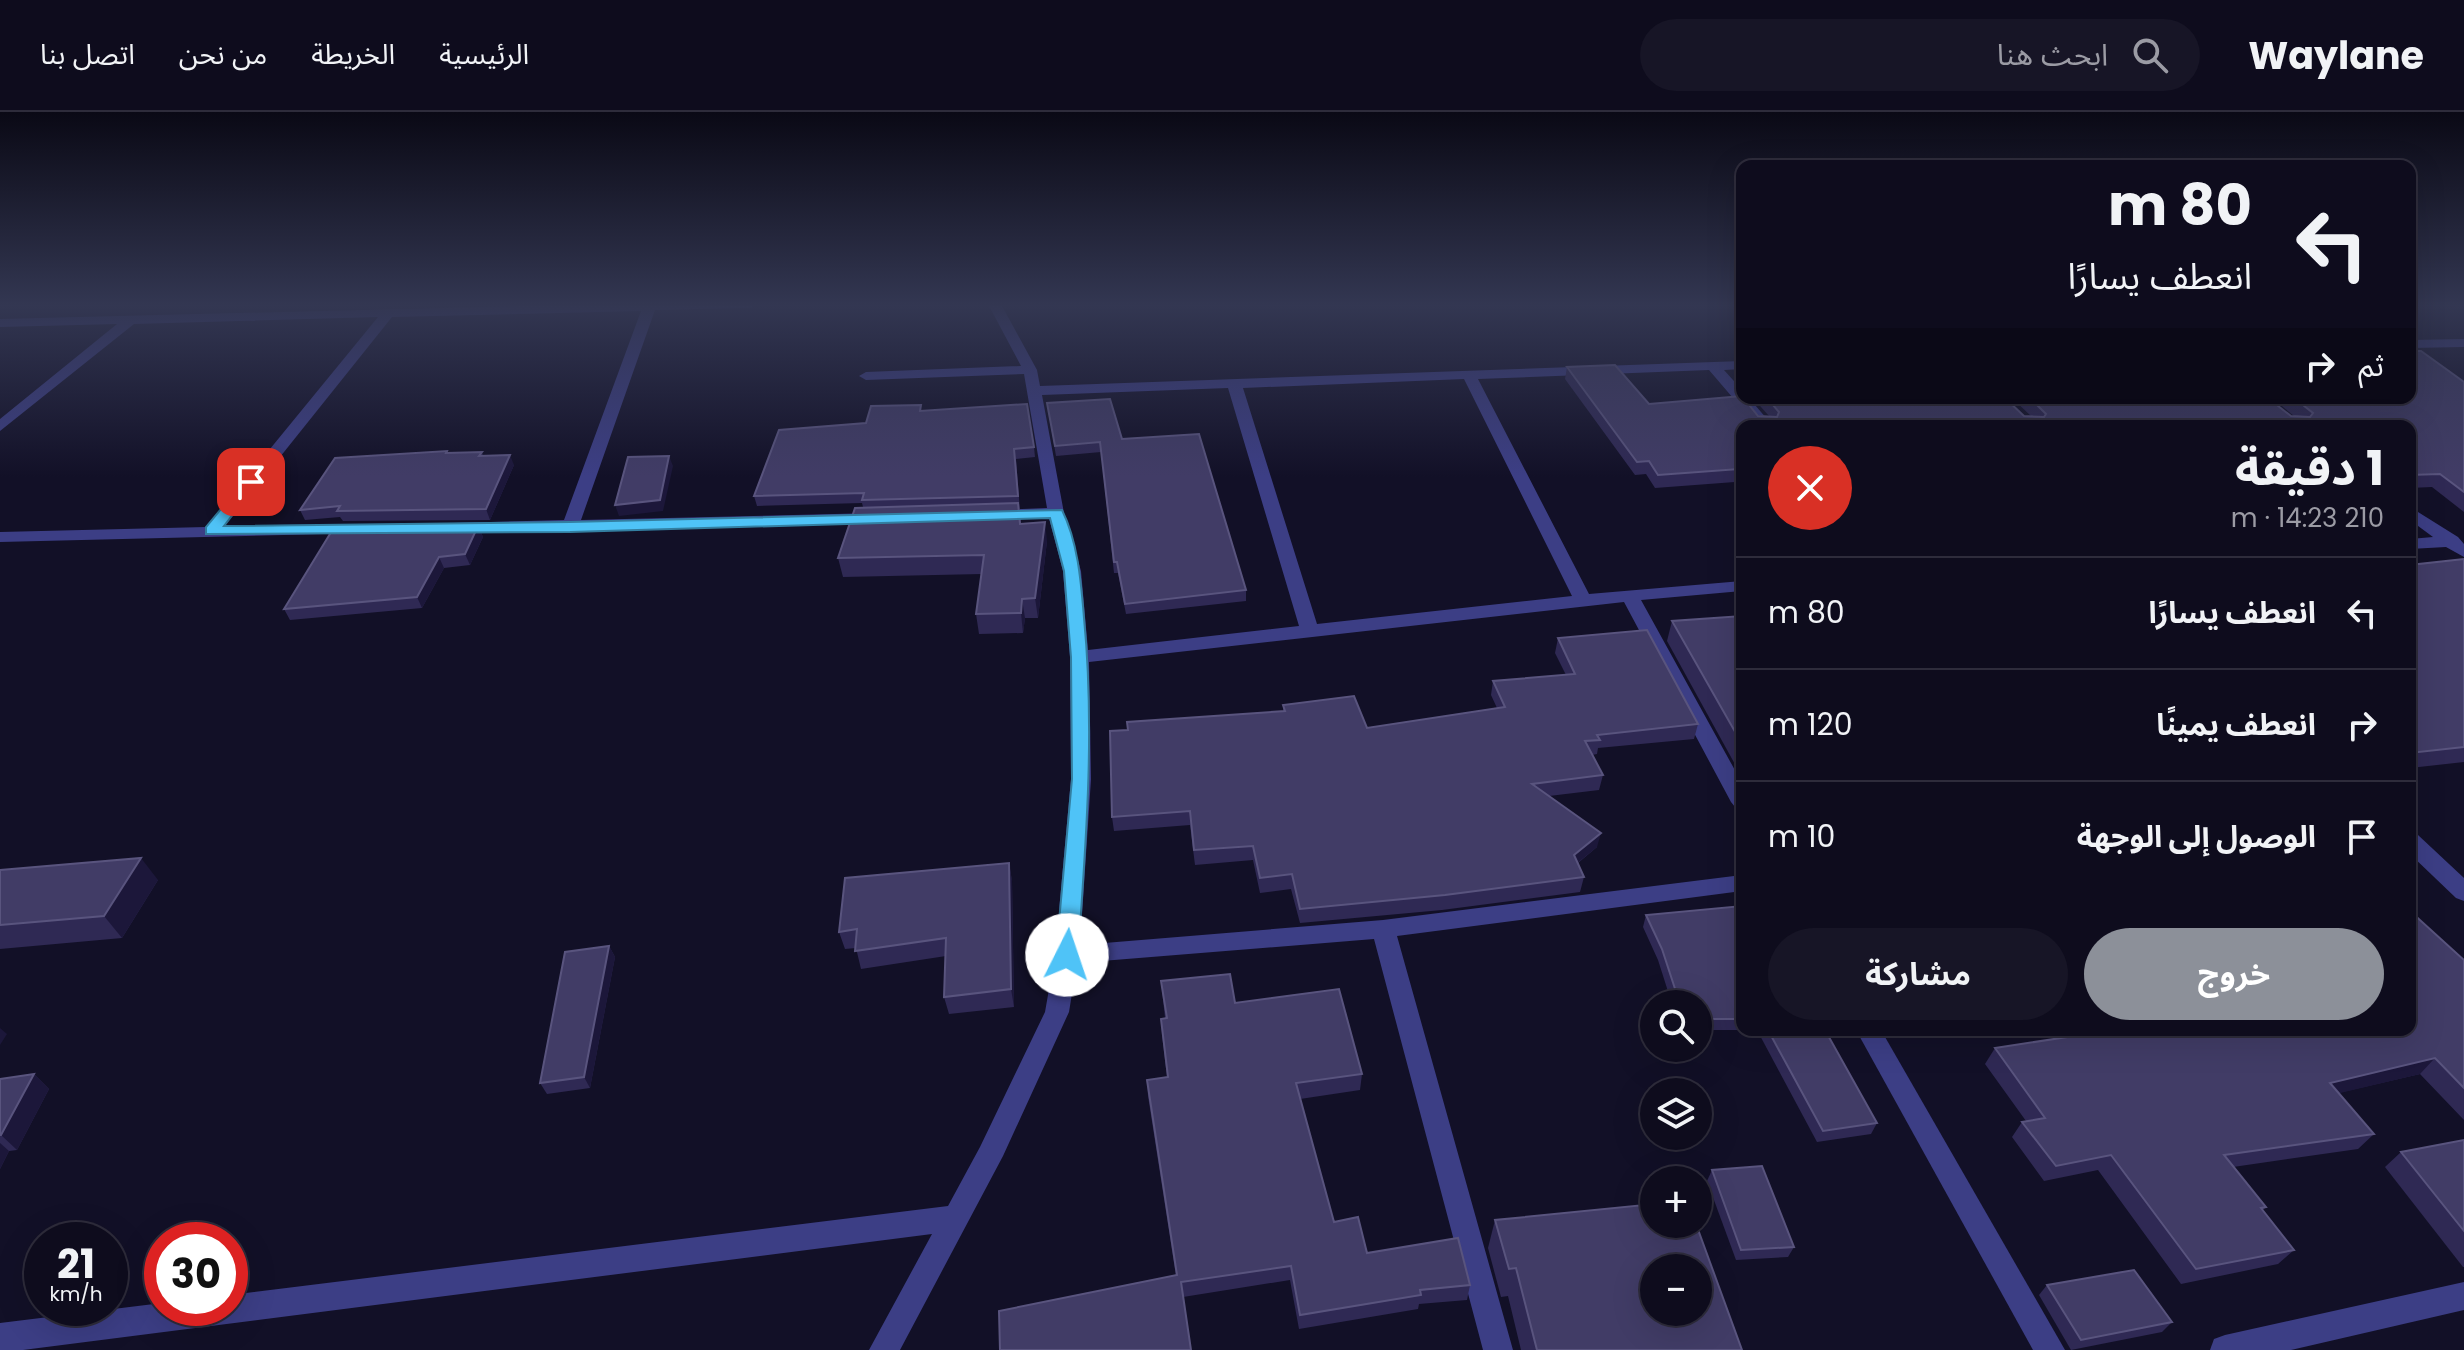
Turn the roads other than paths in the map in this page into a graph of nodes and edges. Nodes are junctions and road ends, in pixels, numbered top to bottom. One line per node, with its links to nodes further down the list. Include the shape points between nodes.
1 (79, 362): 14 (street)
2 (349, 362): 22 (street)
3 (630, 362): 19 (street)
4 (1023, 362): 9 (street)
5 (1736, 365): 6 (street)
6 (1714, 367): 7 (street); 11 (street)
7 (1468, 374): 10 (street); 29 (street)
8 (866, 376): 9 (street)
9 (1032, 380): 10 (street); 15 (street)
10 (1234, 383): 30 (street)
11 (1736, 392)
12 (1746, 404): 13 (street)
13 (1760, 420)
14 (0, 426)
15 (1056, 513): 16 (street); 31 (street, via 1072,571)
16 (978, 515)
17 (2416, 516): 24 (street)
18 (899, 518): 19 (street)
19 (570, 527): 20 (street)
20 (430, 528)
21 (367, 529): 22 (street)
22 (212, 531): 23 (street)
23 (0, 537)
24 (2456, 541): 25 (street); 26 (street)
25 (2416, 544)
26 (2464, 552)
27 (1736, 587): 28 (street)
28 (1630, 596): 29 (street); 32 (street)
29 (1583, 600): 30 (street)
30 (1310, 631): 31 (street)
31 (1079, 657): 37 (street, via 1081,779)
32 (1736, 791)
33 (2416, 847): 35 (street)
34 (1736, 884): 36 (street)
35 (2464, 892)
36 (1383, 929): 37 (street); 43 (street)
37 (1067, 955): 39 (street, via 1057,1012)
38 (1871, 1036): 44 (street)
39 (957, 1218): 41 (street); 42 (street)
40 (2464, 1296): 45 (street)
41 (0, 1338)
42 (884, 1350)
43 (1498, 1350)
44 (2050, 1350)
45 (2225, 1350)

